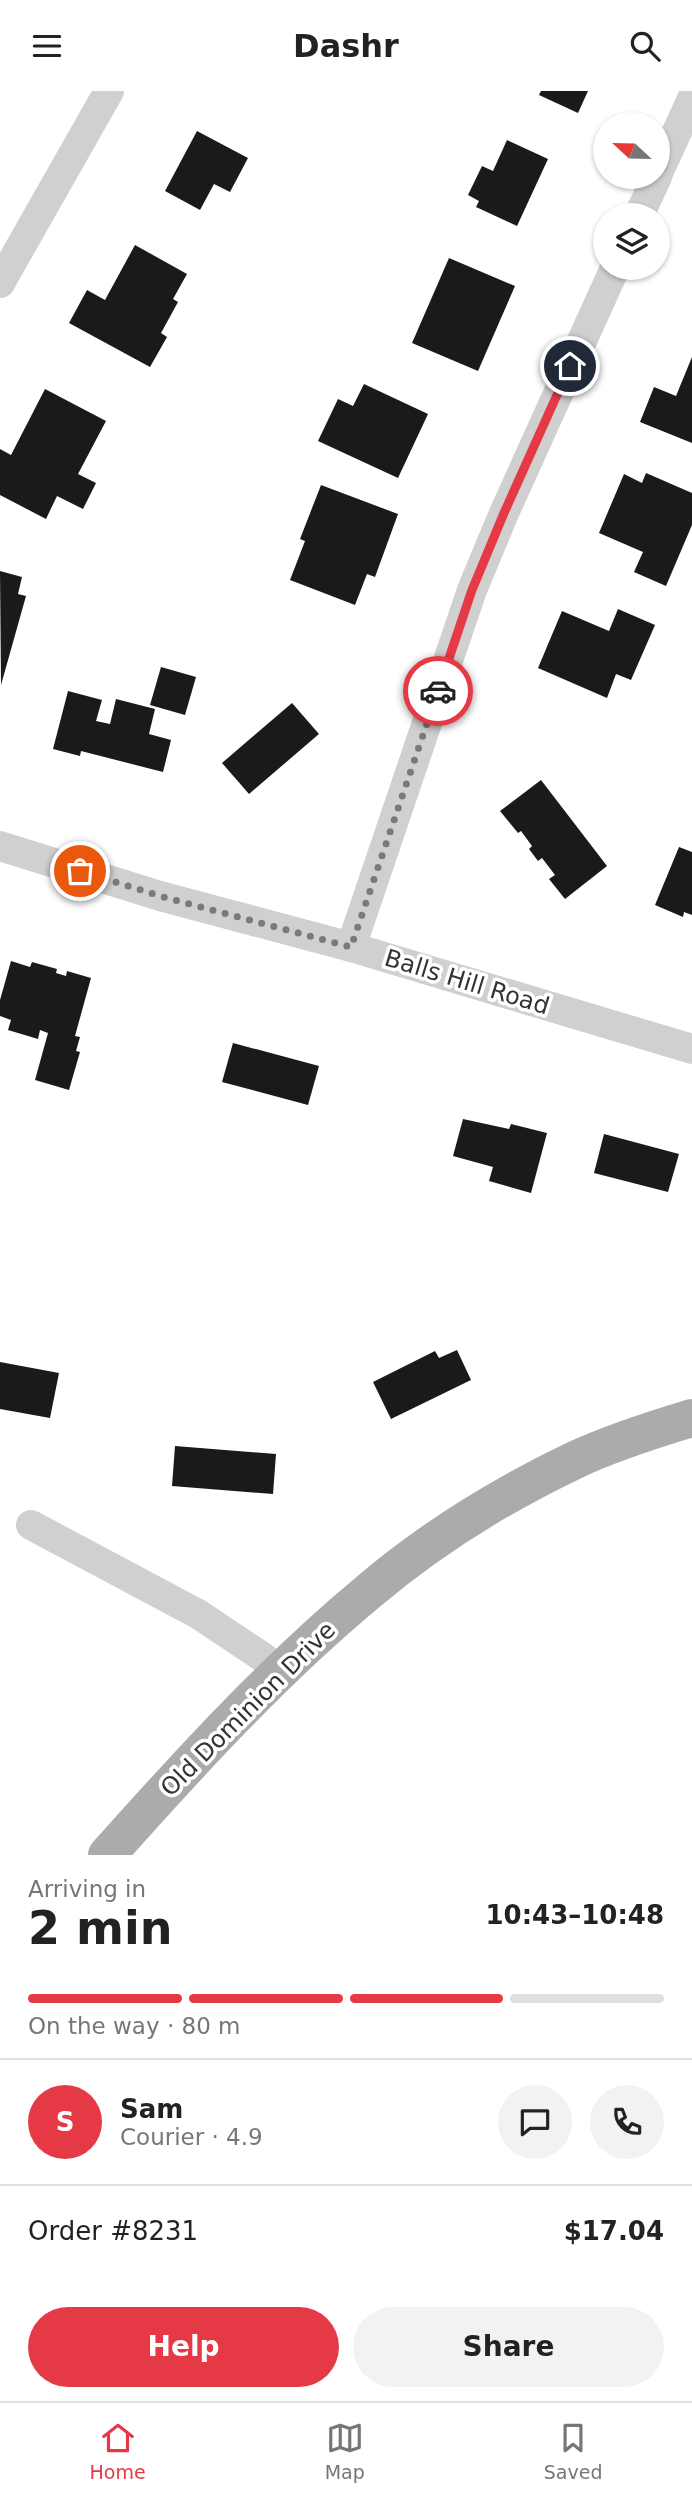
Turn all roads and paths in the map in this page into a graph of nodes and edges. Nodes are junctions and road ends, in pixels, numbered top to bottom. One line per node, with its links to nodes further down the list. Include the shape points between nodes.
1 (109, 91): 5 (street)
2 (692, 99): 3 (street)
3 (670, 147)
4 (610, 280): 7 (street, via 472,590)
5 (0, 283)
6 (0, 846): 7 (street, Balls Hill Road, via 160,896)
7 (351, 947): 8 (street, Balls Hill Road)
8 (692, 1049)
9 (692, 1418): 11 (main road, Old Dominion Drive, via 575,1460 510,1494 368,1591)
10 (31, 1525): 11 (street, via 198,1613)
11 (277, 1672): 12 (main road, Old Dominion Drive)
12 (107, 1855)

